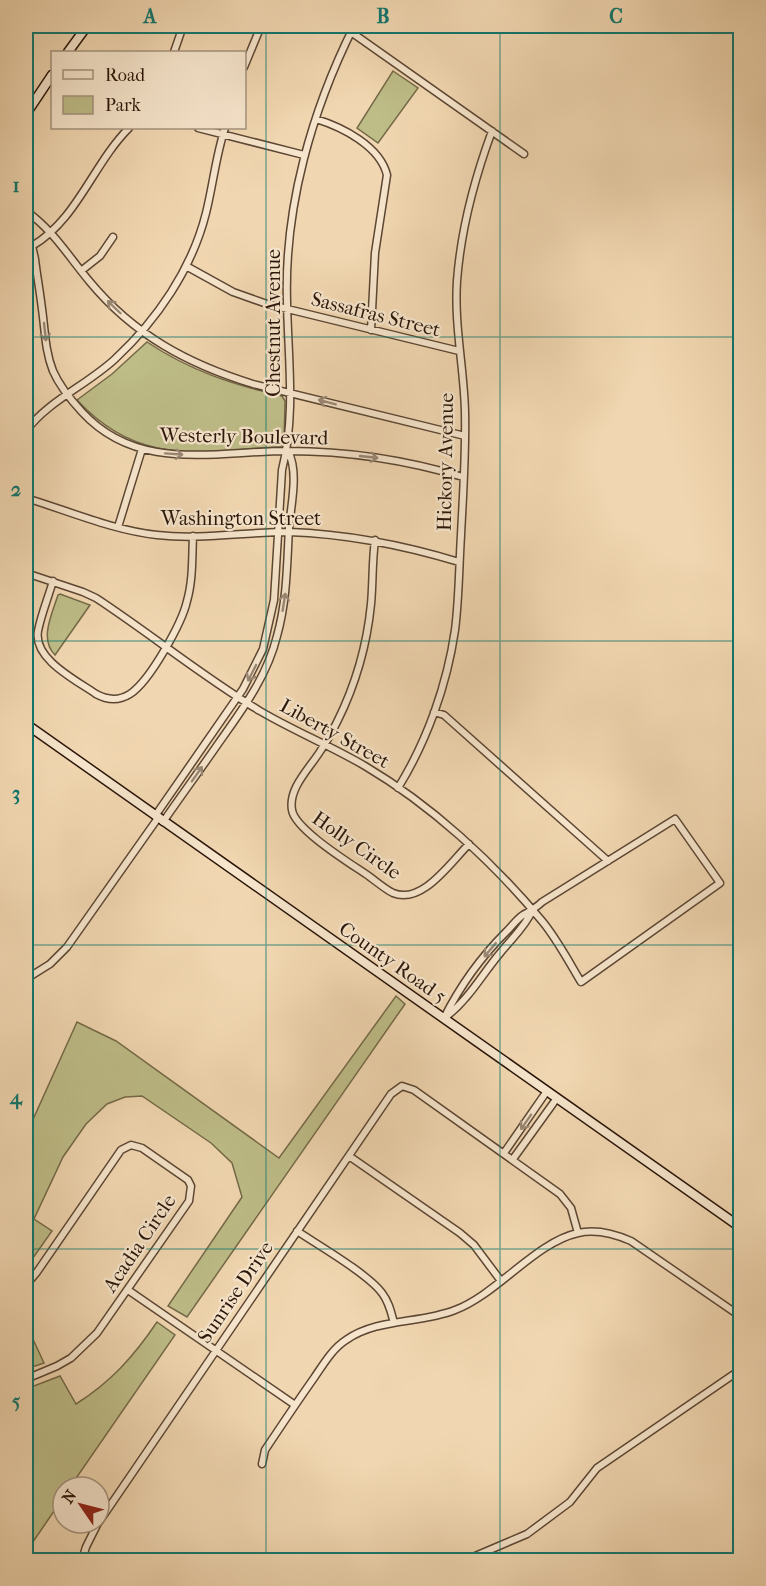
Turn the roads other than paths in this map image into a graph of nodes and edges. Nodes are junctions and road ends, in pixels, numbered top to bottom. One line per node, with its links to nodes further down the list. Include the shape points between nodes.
1 (87, 26): 5 (street)
2 (183, 26): 6 (street)
3 (261, 26): 7 (street)
4 (352, 29): 10 (street, Chestnut Avenue); 14 (street)
5 (69, 51)
6 (174, 51)
7 (246, 62)
8 (51, 76): 9 (street)
9 (26, 114)
10 (316, 118): 16 (street, Chestnut Avenue); 25 (street, via 357,139 376,153 385,167)
11 (128, 129): 18 (street)
12 (207, 129): 13 (street)
13 (224, 131): 16 (street); 22 (street, via 205,214)
14 (492, 131): 15 (street); 27 (street, Hickory Avenue, via 474,182 461,242 456,309)
15 (524, 154)
16 (304, 155): 24 (street, Chestnut Avenue, via 290,232)
17 (26, 211): 18 (street, Westerly Boulevard)
18 (51, 232): 21 (street); 23 (street, Westerly Boulevard)
19 (26, 234): 21 (street, Westerly Boulevard)
20 (113, 237): 23 (street)
21 (32, 246): 29 (street, Westerly Boulevard, one-way to 29, via 47,352)
22 (186, 266): 24 (street, Sassafras Street, via 233,292); 26 (street)
23 (81, 271): 26 (street, Westerly Boulevard, one-way to 23, via 118,312)
24 (287, 309): 25 (street, Sassafras Street); 28 (street, Chestnut Avenue)
25 (371, 330): 27 (street, Sassafras Street)
26 (143, 332): 28 (street, Westerly Boulevard, via 202,367); 29 (street)
27 (459, 351): 31 (street, Hickory Avenue)
28 (291, 392): 31 (street, Westerly Boulevard, one-way to 28); 33 (street, Chestnut Avenue)
29 (67, 396): 30 (street); 32 (street, Westerly Boulevard, via 107,433)
30 (26, 431)
31 (465, 436): 34 (street, Hickory Avenue)
32 (142, 449): 33 (street, Westerly Boulevard, one-way to 33, via 180,455); 36 (street)
33 (288, 451): 34 (street, Westerly Boulevard, one-way to 34, via 381,458); 37 (street, Chestnut Avenue, via 282,470); 38 (street, Chestnut Avenue, via 293,471)
34 (463, 477): 41 (street, Hickory Avenue)
35 (26, 498): 36 (street, Washington Street)
36 (118, 527): 39 (street, Washington Street)
37 (279, 532): 38 (street, Washington Street); 39 (street, Washington Street); 45 (street, Chestnut Avenue, one-way to 45, via 267,635)
38 (289, 532): 40 (street, Washington Street); 46 (street, Chestnut Avenue, one-way to 38, via 264,673 277,638)
39 (193, 537): 44 (street, via 188,599)
40 (375, 540): 41 (street, Washington Street); 49 (street, via 364,644 355,680)
41 (459, 562): 47 (street, Hickory Avenue, via 455,631)
42 (26, 573): 43 (street, Liberty Street)
43 (52, 581): 44 (street, Liberty Street, via 96,598); 44 (street, via 38,644 48,660 104,699 132,693)
44 (167, 647): 45 (street, Liberty Street)
45 (238, 697): 46 (street, Liberty Street); 51 (street, Chestnut Avenue)
46 (247, 702): 49 (street, Liberty Street); 51 (street, Chestnut Avenue, one-way to 46)
47 (434, 712): 50 (street, Hickory Avenue); 53 (street, via 444,715)
48 (26, 724): 51 (street, County Road 5)
49 (325, 743): 50 (street, Liberty Street); 52 (street, Holly Circle, via 294,790 294,817 317,839 378,883 403,895 425,890)
50 (398, 788): 52 (street, Liberty Street)
51 (159, 819): 55 (street, via 67,947); 56 (street, County Road 5)
52 (469, 844): 54 (street, Liberty Street)
53 (608, 861): 54 (street); 54 (street, Liberty Street, via 675,819 720,884 581,982)
54 (532, 911): 56 (street, via 458,1007); 56 (street, one-way to 56, via 493,945 453,999)
55 (26, 979)
56 (444, 1018): 57 (street, County Road 5)
57 (547, 1091): 58 (street, County Road 5); 59 (street, one-way to 59)
58 (557, 1098): 61 (street); 62 (street, County Road 5)
59 (504, 1153): 60 (street, Sunrise Drive, via 414,1090 402,1086 391,1094); 61 (street)
60 (349, 1156): 63 (street, Sunrise Drive); 65 (street, via 460,1233)
61 (513, 1159): 64 (street, via 560,1194 571,1208)
62 (741, 1227)
63 (297, 1231): 69 (street, via 381,1291); 70 (street, Sunrise Drive)
64 (578, 1233): 65 (street, via 555,1242); 68 (street, via 631,1240)
65 (501, 1281): 69 (street, via 456,1310)
66 (26, 1285): 67 (street, Acadia Circle, via 121,1150 131,1145 142,1148 188,1180 191,1193)
67 (128, 1290): 70 (street); 72 (street, Acadia Circle, via 85,1346 57,1366)
68 (741, 1316)
69 (394, 1323): 73 (street, via 369,1328 344,1340)
70 (216, 1350): 73 (street); 75 (street, Sunrise Drive)
71 (741, 1370): 78 (street, via 597,1468 570,1502 527,1534)
72 (26, 1379)
73 (295, 1405): 74 (street, via 265,1450)
74 (262, 1464)
75 (111, 1504)
76 (92, 1535): 77 (street, Sunrise Drive)
77 (82, 1560)
78 (466, 1560)

